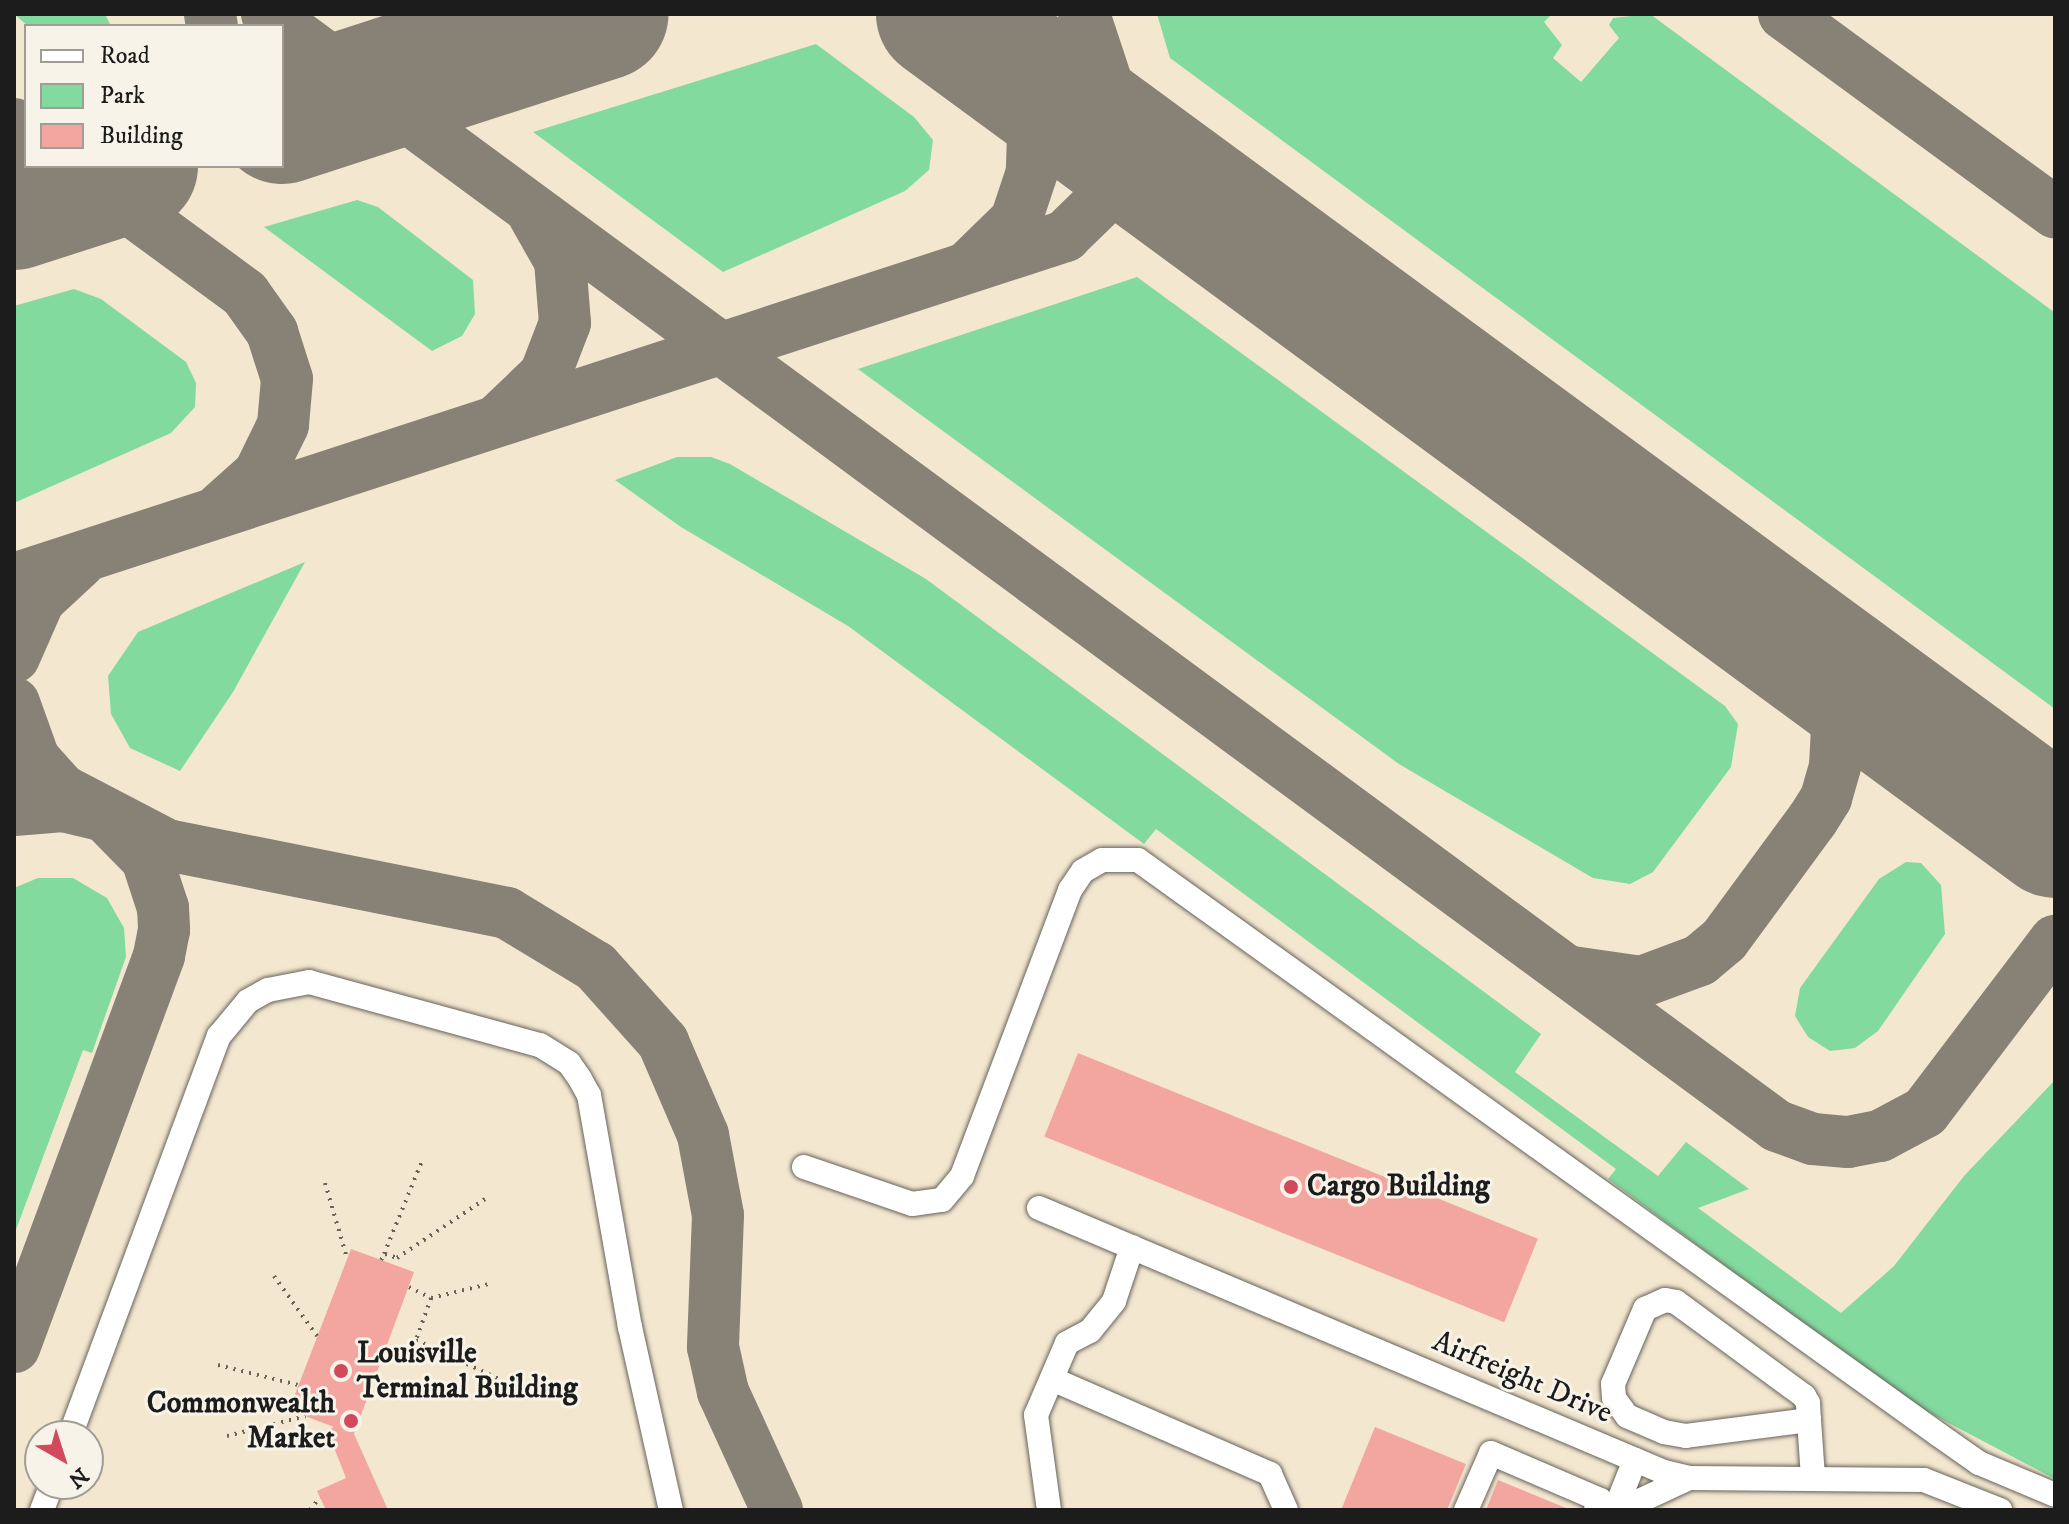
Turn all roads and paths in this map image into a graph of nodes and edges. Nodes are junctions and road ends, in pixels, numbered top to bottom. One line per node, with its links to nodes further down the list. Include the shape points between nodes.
1 (422, 1161): 4 (path, via 381,1260 385,1254 397,1258)
2 (804, 1167): 24 (street, via 912,1204 942,1200 962,1176 1070,890 1083,871 1102,860 1138,860 1959,1449)
3 (325, 1183): 7 (path)
4 (485, 1199)
5 (1039, 1208): 6 (street, Airfreight Drive)
6 (1132, 1247): 14 (street, via 1114,1301 1090,1331 1067,1343); 21 (street, Airfreight Drive)
7 (347, 1258)
8 (274, 1276): 12 (path)
9 (489, 1284): 11 (path)
10 (409, 1287): 11 (path)
11 (431, 1298): 15 (path, via 416,1340)
12 (317, 1336)
13 (218, 1365): 16 (path)
14 (1052, 1379): 28 (street, via 1036,1415); 29 (street, via 1270,1474)
15 (503, 1381)
16 (298, 1385)
17 (306, 1416): 20 (path)
18 (76, 1420): 27 (street, via 219,1036 248,1001 268,990 309,982 540,1045 569,1063 589,1095 630,1327)
19 (1809, 1420): 19 (street, via 1808,1403 1797,1387 1676,1302 1665,1300 1645,1309 1613,1384 1614,1398 1627,1416 1664,1432 1686,1436); 22 (street)
20 (227, 1436)
21 (1635, 1460): 23 (street, Airfreight Drive); 32 (street)
22 (1813, 1477): 23 (street, Airfreight Drive); 33 (street, Airfreight Drive, via 1924,1480)
23 (1689, 1478): 32 (street)
24 (2055, 1495)
25 (320, 1497): 26 (path)
26 (310, 1510)
27 (671, 1510)
28 (1049, 1510)
29 (1286, 1510)
30 (1466, 1510): 31 (street, via 1491,1453 1600,1500)
31 (1596, 1510)
32 (1617, 1510)
33 (2000, 1510)

